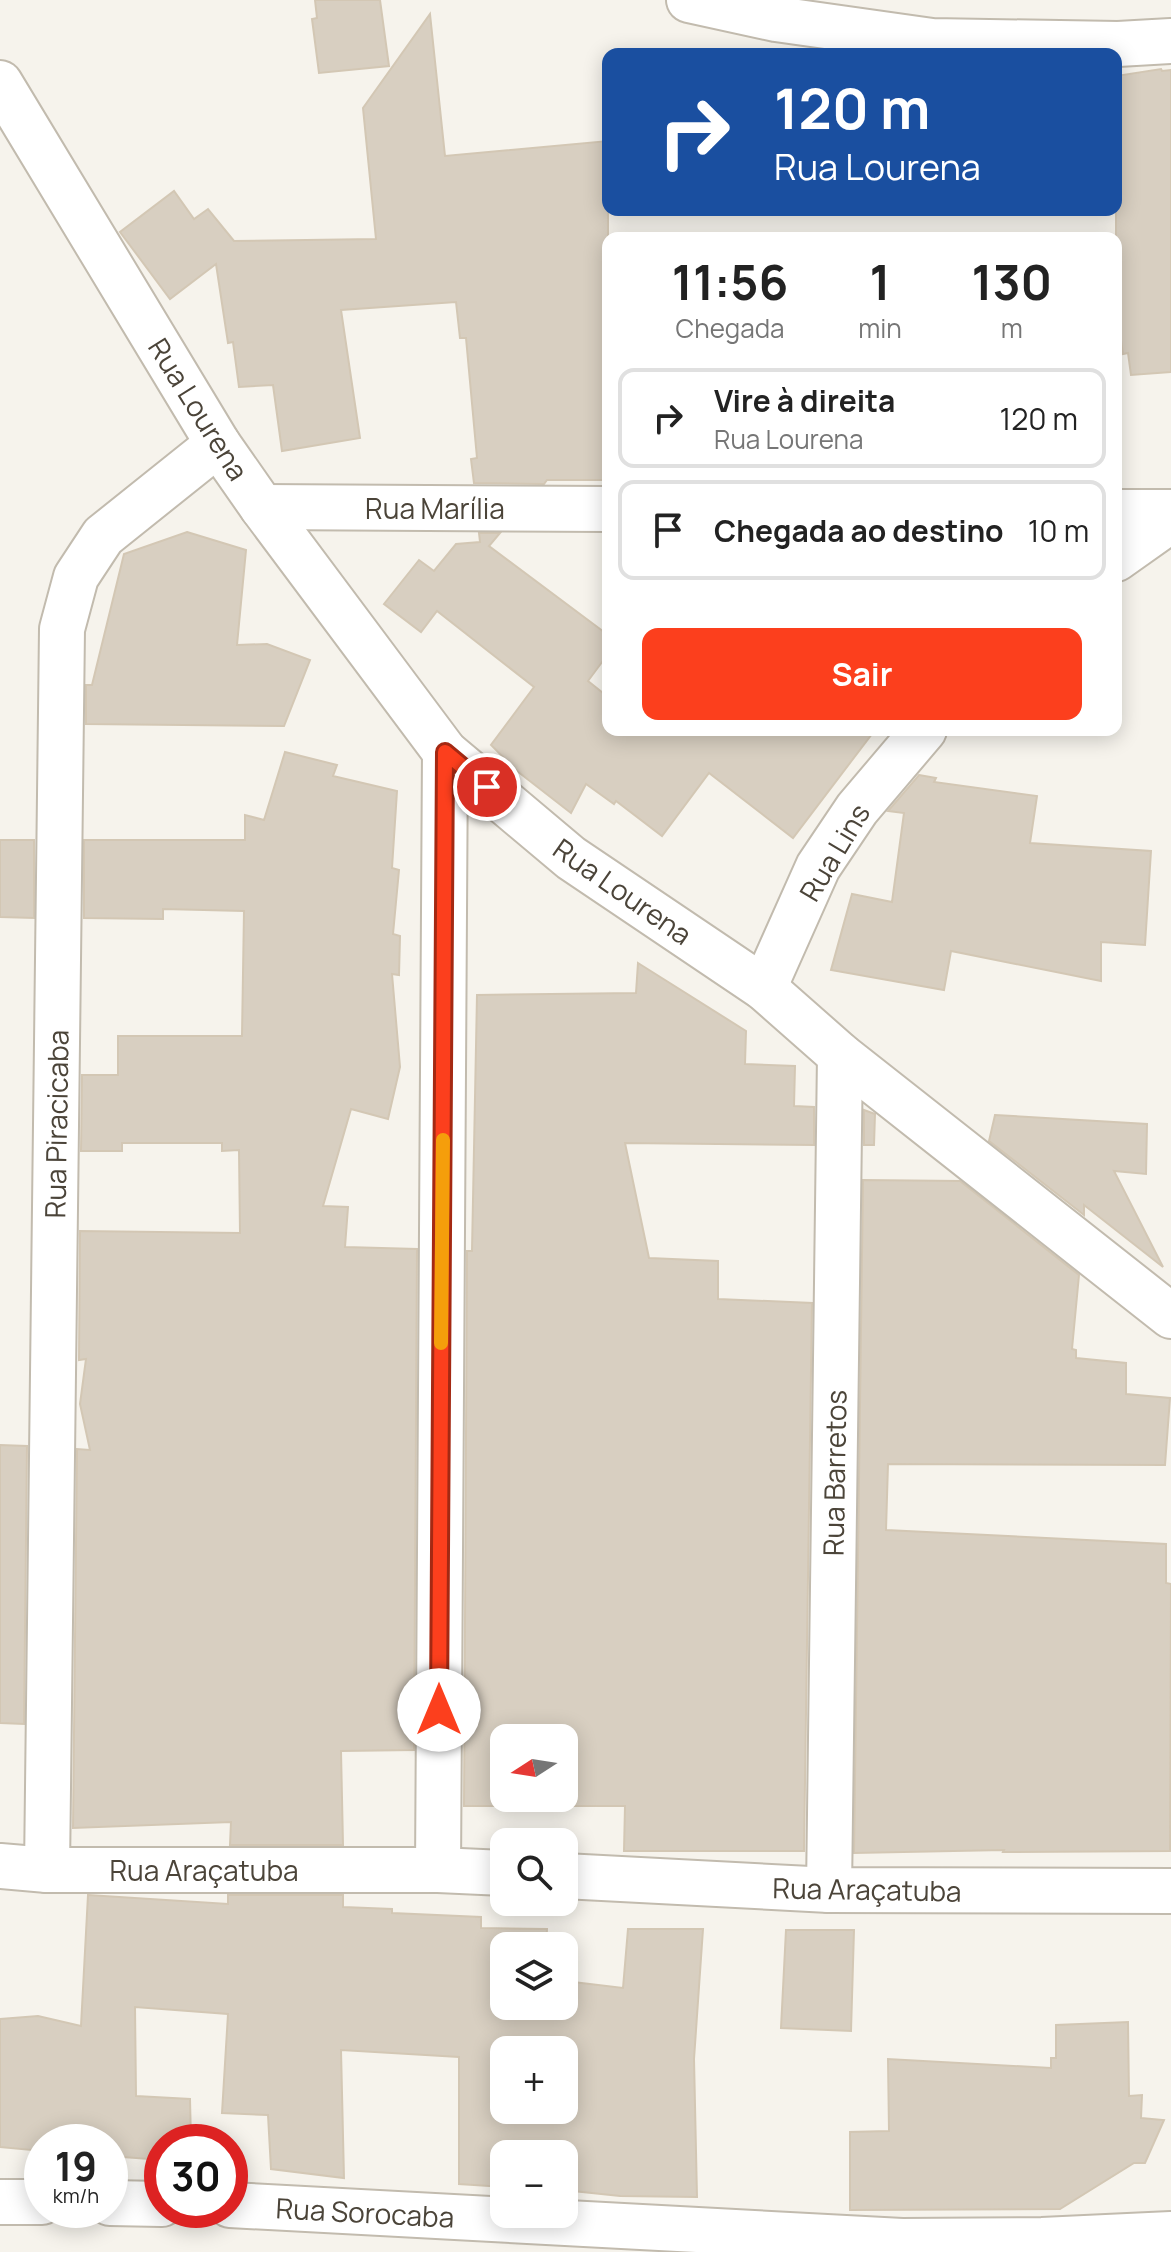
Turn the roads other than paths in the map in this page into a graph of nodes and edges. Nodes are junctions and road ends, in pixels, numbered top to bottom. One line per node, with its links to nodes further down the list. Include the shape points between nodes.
1 (689, 0): 2 (street, via 776,19 932,41)
2 (1171, 41)
3 (0, 83): 4 (street, Rua Lourena)
4 (218, 444): 5 (street, Rua Lourena); 17 (street, Rua Piracicaba, via 103,536 76,577 62,629)
5 (262, 507): 6 (street, Rua Marília); 12 (street, Rua Lourena)
6 (602, 509)
7 (1122, 512): 8 (street)
8 (1171, 512)
9 (1171, 520): 10 (street)
10 (1122, 555)
11 (919, 736): 13 (street, Rua Lins, via 857,809 818,867)
12 (445, 752): 13 (street, Rua Lourena, via 571,858); 18 (street)
13 (764, 988): 14 (street, Rua Lourena)
14 (840, 1055): 15 (street, Rua Lourena); 21 (street, Rua Barretos)
15 (1170, 1309)
16 (0, 1866): 17 (street, Rua Araçatuba)
17 (47, 1870): 18 (street, Rua Araçatuba)
18 (438, 1870): 19 (street, Rua Araçatuba)
19 (490, 1872)
20 (578, 1877): 21 (street, Rua Araçatuba)
21 (829, 1890): 22 (street, Rua Araçatuba)
22 (1171, 1891)
23 (0, 2202): 24 (street)
24 (24, 2202)
25 (248, 2206): 26 (street, Rua Sorocaba, via 902,2241)
26 (1171, 2234)

